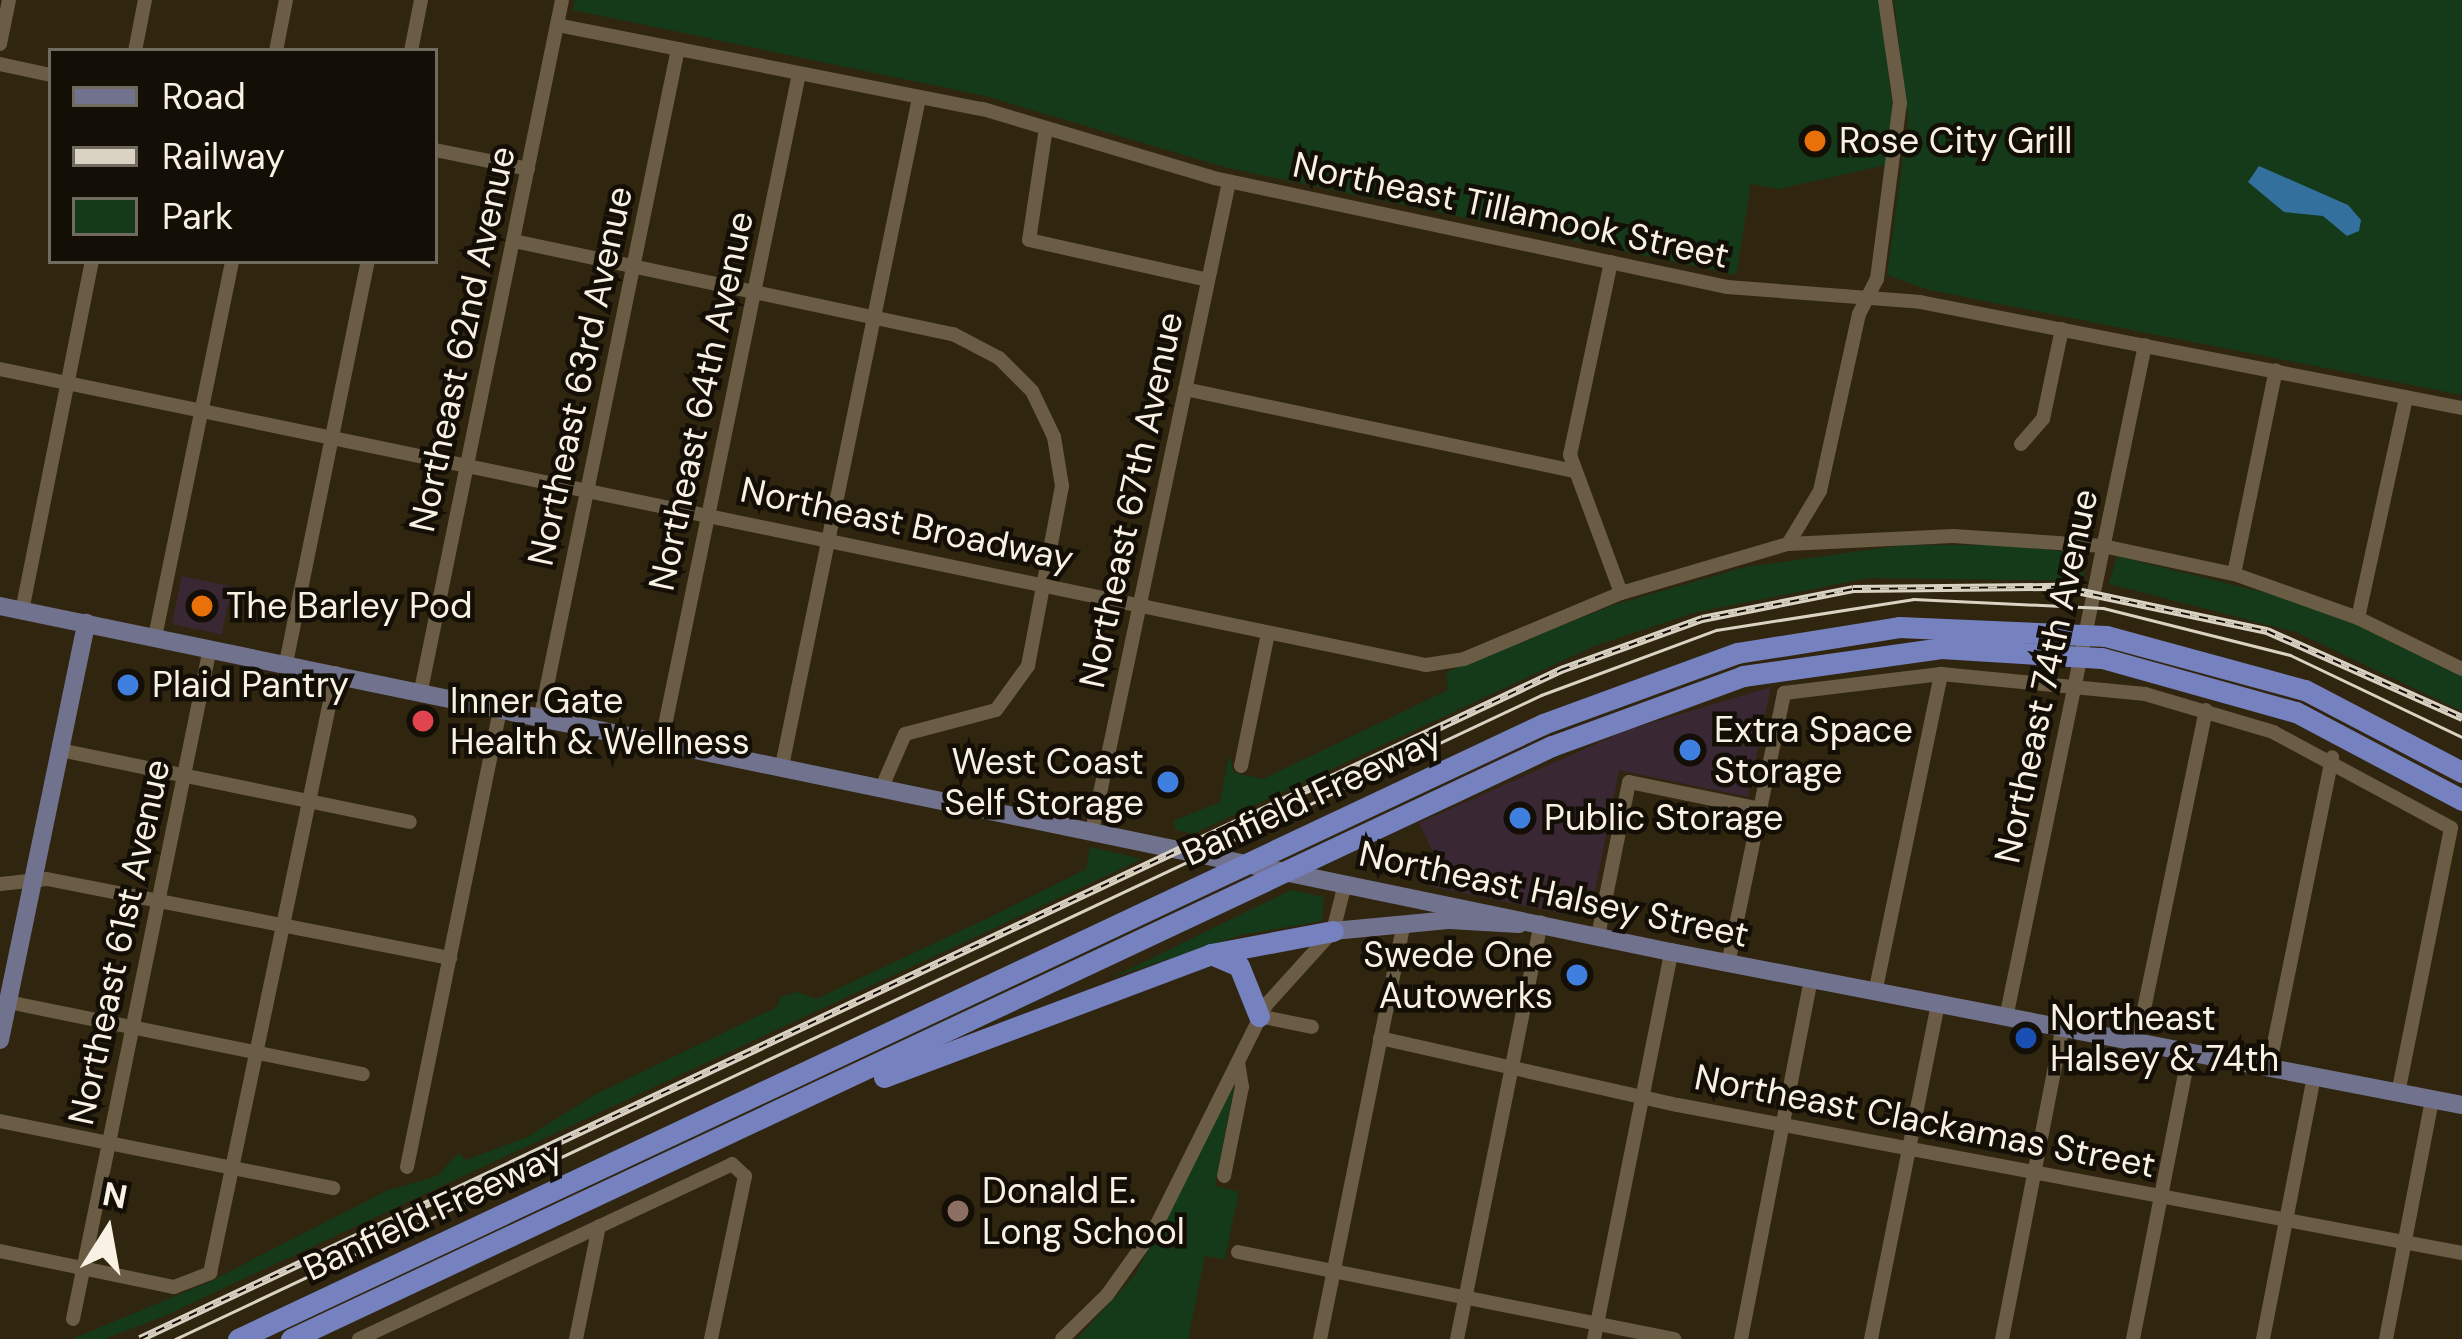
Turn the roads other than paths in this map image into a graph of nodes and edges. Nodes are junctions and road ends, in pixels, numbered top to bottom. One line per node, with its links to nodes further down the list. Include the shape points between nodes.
1 (9, 0): 8 (street)
2 (145, 0): 9 (street)
3 (286, 0): 10 (street)
4 (422, 0): 11 (street)
5 (562, 0): 7 (street, Northeast 62nd Avenue)
6 (1885, 0): 29 (street, via 1899,114)
7 (557, 25): 12 (street, Northeast Tillamook Street); 19 (street, Northeast 62nd Avenue)
8 (0, 44)
9 (136, 48)
10 (277, 48)
11 (412, 48)
12 (678, 50): 15 (street, Northeast Tillamook Street); 26 (street, Northeast 63rd Avenue)
13 (0, 64): 14 (street)
14 (48, 74)
15 (799, 74): 16 (street, Northeast Tillamook Street); 28 (street, Northeast 64th Avenue)
16 (919, 98): 17 (street, Northeast Tillamook Street); 30 (street)
17 (1046, 128): 20 (street, Northeast Tillamook Street); 27 (street, via 1029,240)
18 (438, 151): 19 (street)
19 (528, 169): 21 (street, Northeast 62nd Avenue)
20 (1229, 182): 22 (street, Northeast Tillamook Street); 27 (street, Northeast 67th Avenue)
21 (514, 241): 26 (street); 42 (street, Northeast 62nd Avenue)
22 (1611, 262): 29 (street, Northeast Tillamook Street, via 1744,290); 43 (street, via 1570,455)
23 (91, 264): 35 (street)
24 (231, 264): 39 (street)
25 (367, 264): 40 (street)
26 (634, 266): 28 (street); 44 (street, Northeast 63rd Avenue)
27 (1208, 280): 36 (street, Northeast 67th Avenue)
28 (754, 291): 30 (street); 45 (street, Northeast 64th Avenue)
29 (1867, 296): 31 (street, Northeast Tillamook Street); 47 (street, via 1820,491)
30 (874, 316): 46 (street); 50 (street, via 981,346 1037,399 1057,446 1062,486)
31 (2062, 329): 32 (street, Northeast Tillamook Street); 41 (street, via 2043,418)
32 (2145, 345): 34 (street, Northeast Tillamook Street); 48 (street, Northeast 74th Avenue)
33 (0, 369): 35 (street, Northeast Broadway)
34 (2276, 370): 37 (street, Northeast Tillamook Street); 49 (street)
35 (67, 382): 39 (street, Northeast Broadway); 54 (street)
36 (1185, 389): 43 (street); 53 (street, Northeast 67th Avenue)
37 (2406, 397): 38 (street, Northeast Tillamook Street); 55 (street)
38 (2462, 408)
39 (202, 409): 40 (street, Northeast Broadway); 58 (street)
40 (333, 434): 42 (street, Northeast Broadway); 60 (street)
41 (2021, 445)
42 (467, 461): 44 (street, Northeast Broadway); 65 (street, Northeast 62nd Avenue)
43 (1574, 471): 51 (street)
44 (588, 486): 45 (street, Northeast Broadway); 68 (street, Northeast 63rd Avenue)
45 (709, 512): 46 (street, Northeast Broadway); 69 (street, Northeast 64th Avenue)
46 (829, 537): 50 (street, Northeast Broadway); 72 (street)
47 (1788, 544): 48 (street, Northeast Broadway, via 1952,536); 51 (street, Northeast Broadway)
48 (2102, 552): 49 (street, Northeast Broadway); 64 (street, Northeast 74th Avenue)
49 (2234, 574): 55 (street, Northeast Broadway)
50 (1045, 585): 53 (street, Northeast Broadway); 76 (street, via 1028,666 1011,696 988,714 912,730 891,753)
51 (1621, 593): 57 (street, Northeast Broadway, via 1439,664)
52 (0, 606): 54 (main road, Northeast Halsey Street)
53 (1139, 606): 57 (street, Northeast Broadway); 81 (street, Northeast 67th Avenue)
54 (22, 611): 56 (main road, Northeast Halsey Street)
55 (2358, 618): 61 (street, Northeast Broadway)
56 (86, 623): 58 (main road, Northeast Halsey Street); 70 (main road)
57 (1268, 633): 73 (street)
58 (155, 637): 59 (main road, Northeast Halsey Street)
59 (210, 648): 60 (main road, Northeast Halsey Street); 75 (street, Northeast 61st Avenue)
60 (286, 663): 62 (main road, Northeast Halsey Street)
61 (2462, 669)
62 (336, 673): 65 (main road, Northeast Halsey Street); 78 (street)
63 (1941, 674): 64 (street); 79 (street, via 1784,693); 96 (street)
64 (2076, 676): 67 (street); 100 (street, Northeast 74th Avenue)
65 (421, 690): 66 (main road, Northeast Halsey Street)
66 (502, 707): 68 (main road, Northeast Halsey Street); 93 (street)
67 (2206, 710): 71 (street); 106 (street)
68 (541, 715): 69 (main road, Northeast Halsey Street)
69 (662, 740): 72 (main road, Northeast Halsey Street)
70 (59, 751): 75 (street); 83 (main road)
71 (2332, 758): 111 (street); 114 (street, via 2452,830)
72 (782, 766): 76 (main road, Northeast Halsey Street)
73 (1241, 766)
74 (2462, 772): 142 (highway, Banfield Freeway, via 2305,690 2106,636 1900,627 1737,653 1543,724)
75 (184, 776): 78 (street); 85 (street, Northeast 61st Avenue)
76 (882, 787): 81 (main road, Northeast Halsey Street)
77 (2462, 800): 118 (highway, Banfield Freeway, via 2314,720 2140,665 1982,648 1801,663 1588,729)
78 (310, 802): 80 (street); 88 (street)
79 (1760, 809): 90 (street, via 1629,782); 94 (street)
80 (410, 822)
81 (1092, 831): 84 (main road, Northeast Halsey Street)
82 (0, 884): 83 (street)
83 (32, 884): 85 (street, via 47,879); 97 (main road)
84 (1345, 884): 86 (main road, Northeast Halsey Street); 89 (street)
85 (158, 901): 88 (street); 101 (street, Northeast 61st Avenue)
86 (1541, 922): 87 (main road); 90 (main road, Northeast Halsey Street); 110 (street)
87 (1404, 923): 89 (main road); 104 (street)
88 (284, 927): 93 (street); 107 (street)
89 (1333, 931): 92 (highway); 99 (street)
90 (1598, 936): 91 (main road, Northeast Halsey Street)
91 (1670, 952): 94 (main road, Northeast Halsey Street); 115 (street)
92 (1211, 954): 99 (highway, via 1239,966); 118 (highway)
93 (450, 958): 123 (street)
94 (1728, 964): 95 (main road, Northeast Halsey Street)
95 (1811, 980): 96 (main road, Northeast Halsey Street); 120 (street)
96 (1875, 993): 98 (main road, Northeast Halsey Street)
97 (8, 1002): 101 (street); 105 (main road)
98 (1938, 1005): 100 (main road, Northeast Halsey Street); 122 (street)
99 (1259, 1016): 102 (street); 109 (street)
100 (2006, 1018): 103 (main road, Northeast Halsey Street)
101 (132, 1026): 107 (street); 121 (street, Northeast 61st Avenue)
102 (1312, 1027)
103 (2062, 1029): 106 (main road, Northeast Halsey Street); 125 (street)
104 (1380, 1038): 110 (street, Northeast Clackamas Street); 136 (street)
105 (0, 1040)
106 (2137, 1043): 108 (main road, Northeast Halsey Street)
107 (258, 1052): 112 (street); 124 (street)
108 (2189, 1053): 111 (main road, Northeast Halsey Street); 128 (street)
109 (1238, 1062): 126 (street, via 1242,1087); 146 (street, via 1155,1228 1107,1295)
110 (1511, 1067): 115 (street, Northeast Clackamas Street); 137 (street)
111 (2269, 1068): 113 (main road, Northeast Halsey Street)
112 (363, 1074)
113 (2314, 1077): 114 (main road, Northeast Halsey Street); 129 (street)
114 (2398, 1093): 116 (main road, Northeast Halsey Street)
115 (1642, 1095): 120 (street, Northeast Clackamas Street); 139 (street)
116 (2432, 1100): 117 (main road, Northeast Halsey Street); 131 (street)
117 (2462, 1105)
118 (771, 1117): 140 (highway, Banfield Freeway)
119 (0, 1121): 121 (street)
120 (1783, 1126): 122 (street, Northeast Clackamas Street); 150 (street)
121 (108, 1144): 124 (street); 135 (street, Northeast 61st Avenue)
122 (1909, 1150): 125 (street, Northeast Clackamas Street); 151 (street)
123 (406, 1167)
124 (234, 1168): 127 (street); 135 (street, via 210,1274 183,1288)
125 (2035, 1173): 128 (street, Northeast Clackamas Street); 152 (street)
126 (1224, 1176)
127 (333, 1188)
128 (2160, 1196): 129 (street, Northeast Clackamas Street); 153 (street)
129 (2287, 1221): 131 (street, Northeast Clackamas Street); 154 (street)
130 (599, 1226): 141 (street); 144 (street); 145 (street, via 728,1165 745,1176)
131 (2404, 1242): 134 (street, Northeast Clackamas Street); 155 (street)
132 (0, 1251): 135 (street)
133 (1238, 1252): 136 (street)
134 (2462, 1253)
135 (83, 1268): 138 (street, Northeast 61st Avenue)
136 (1334, 1268): 137 (street); 147 (street)
137 (1466, 1294): 139 (street); 148 (street)
138 (73, 1319)
139 (1596, 1331): 149 (street)
140 (314, 1334): 143 (highway, Banfield Freeway)
141 (369, 1337)
142 (238, 1339)
143 (291, 1339)
144 (576, 1339)
145 (711, 1339)
146 (1062, 1339)
147 (1320, 1339)
148 (1456, 1339)
149 (1674, 1339)
150 (1741, 1339)
151 (1871, 1339)
152 (2002, 1339)
153 (2133, 1339)
154 (2263, 1339)
155 (2386, 1339)

